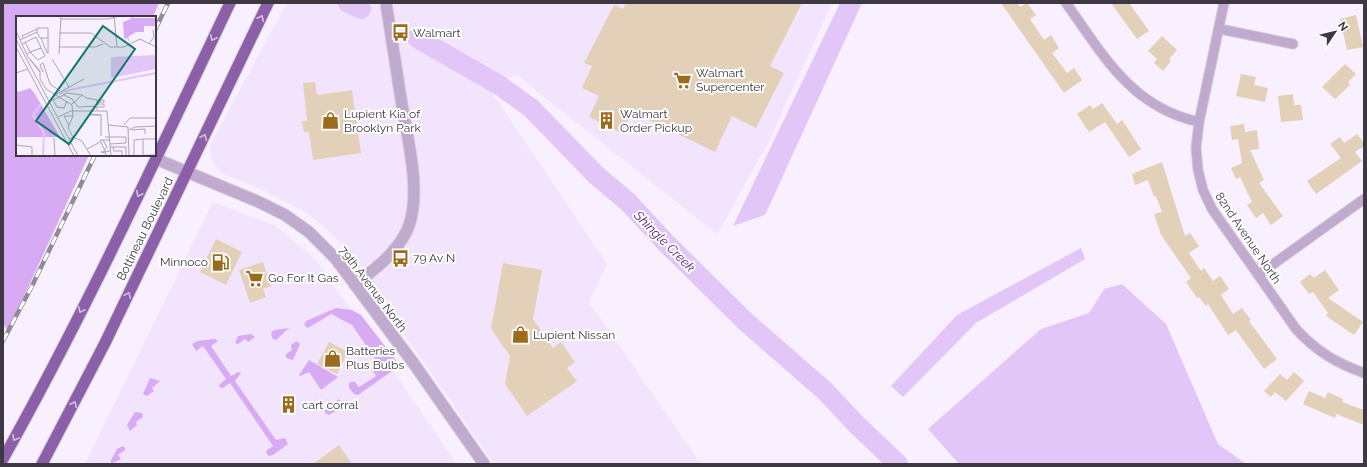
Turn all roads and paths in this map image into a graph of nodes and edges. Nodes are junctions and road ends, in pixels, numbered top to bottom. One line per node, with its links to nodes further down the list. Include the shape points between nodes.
1 (230, 3): 9 (highway, Bottineau Boulevard, one-way to 9)
2 (268, 3): 10 (highway, Bottineau Boulevard, one-way to 2)
3 (386, 3): 13 (street, via 411,159 414,198 411,219 400,242 384,261)
4 (1066, 3): 8 (street, via 1110,64 1135,91 1158,108)
5 (1224, 3): 6 (street, 82nd Avenue North)
6 (1220, 29): 7 (street); 8 (street, 82nd Avenue North)
7 (1293, 44)
8 (1199, 122): 12 (street, 82nd Avenue North, via 1196,148 1203,190 1212,209)
9 (156, 159): 10 (street, 79th Avenue North); 15 (highway, Bottineau Boulevard, one-way to 15, via 57,360)
10 (187, 172): 13 (street, 79th Avenue North, via 285,215 310,232 336,259); 16 (highway, Bottineau Boulevard, one-way to 10, via 105,343)
11 (1364, 199): 12 (street)
12 (1258, 275): 14 (street, 82nd Avenue North, via 1309,343 1325,356)
13 (354, 285): 17 (street, 79th Avenue North, via 414,364)
14 (1364, 373)
15 (3, 459)
16 (42, 464)
17 (484, 464)

